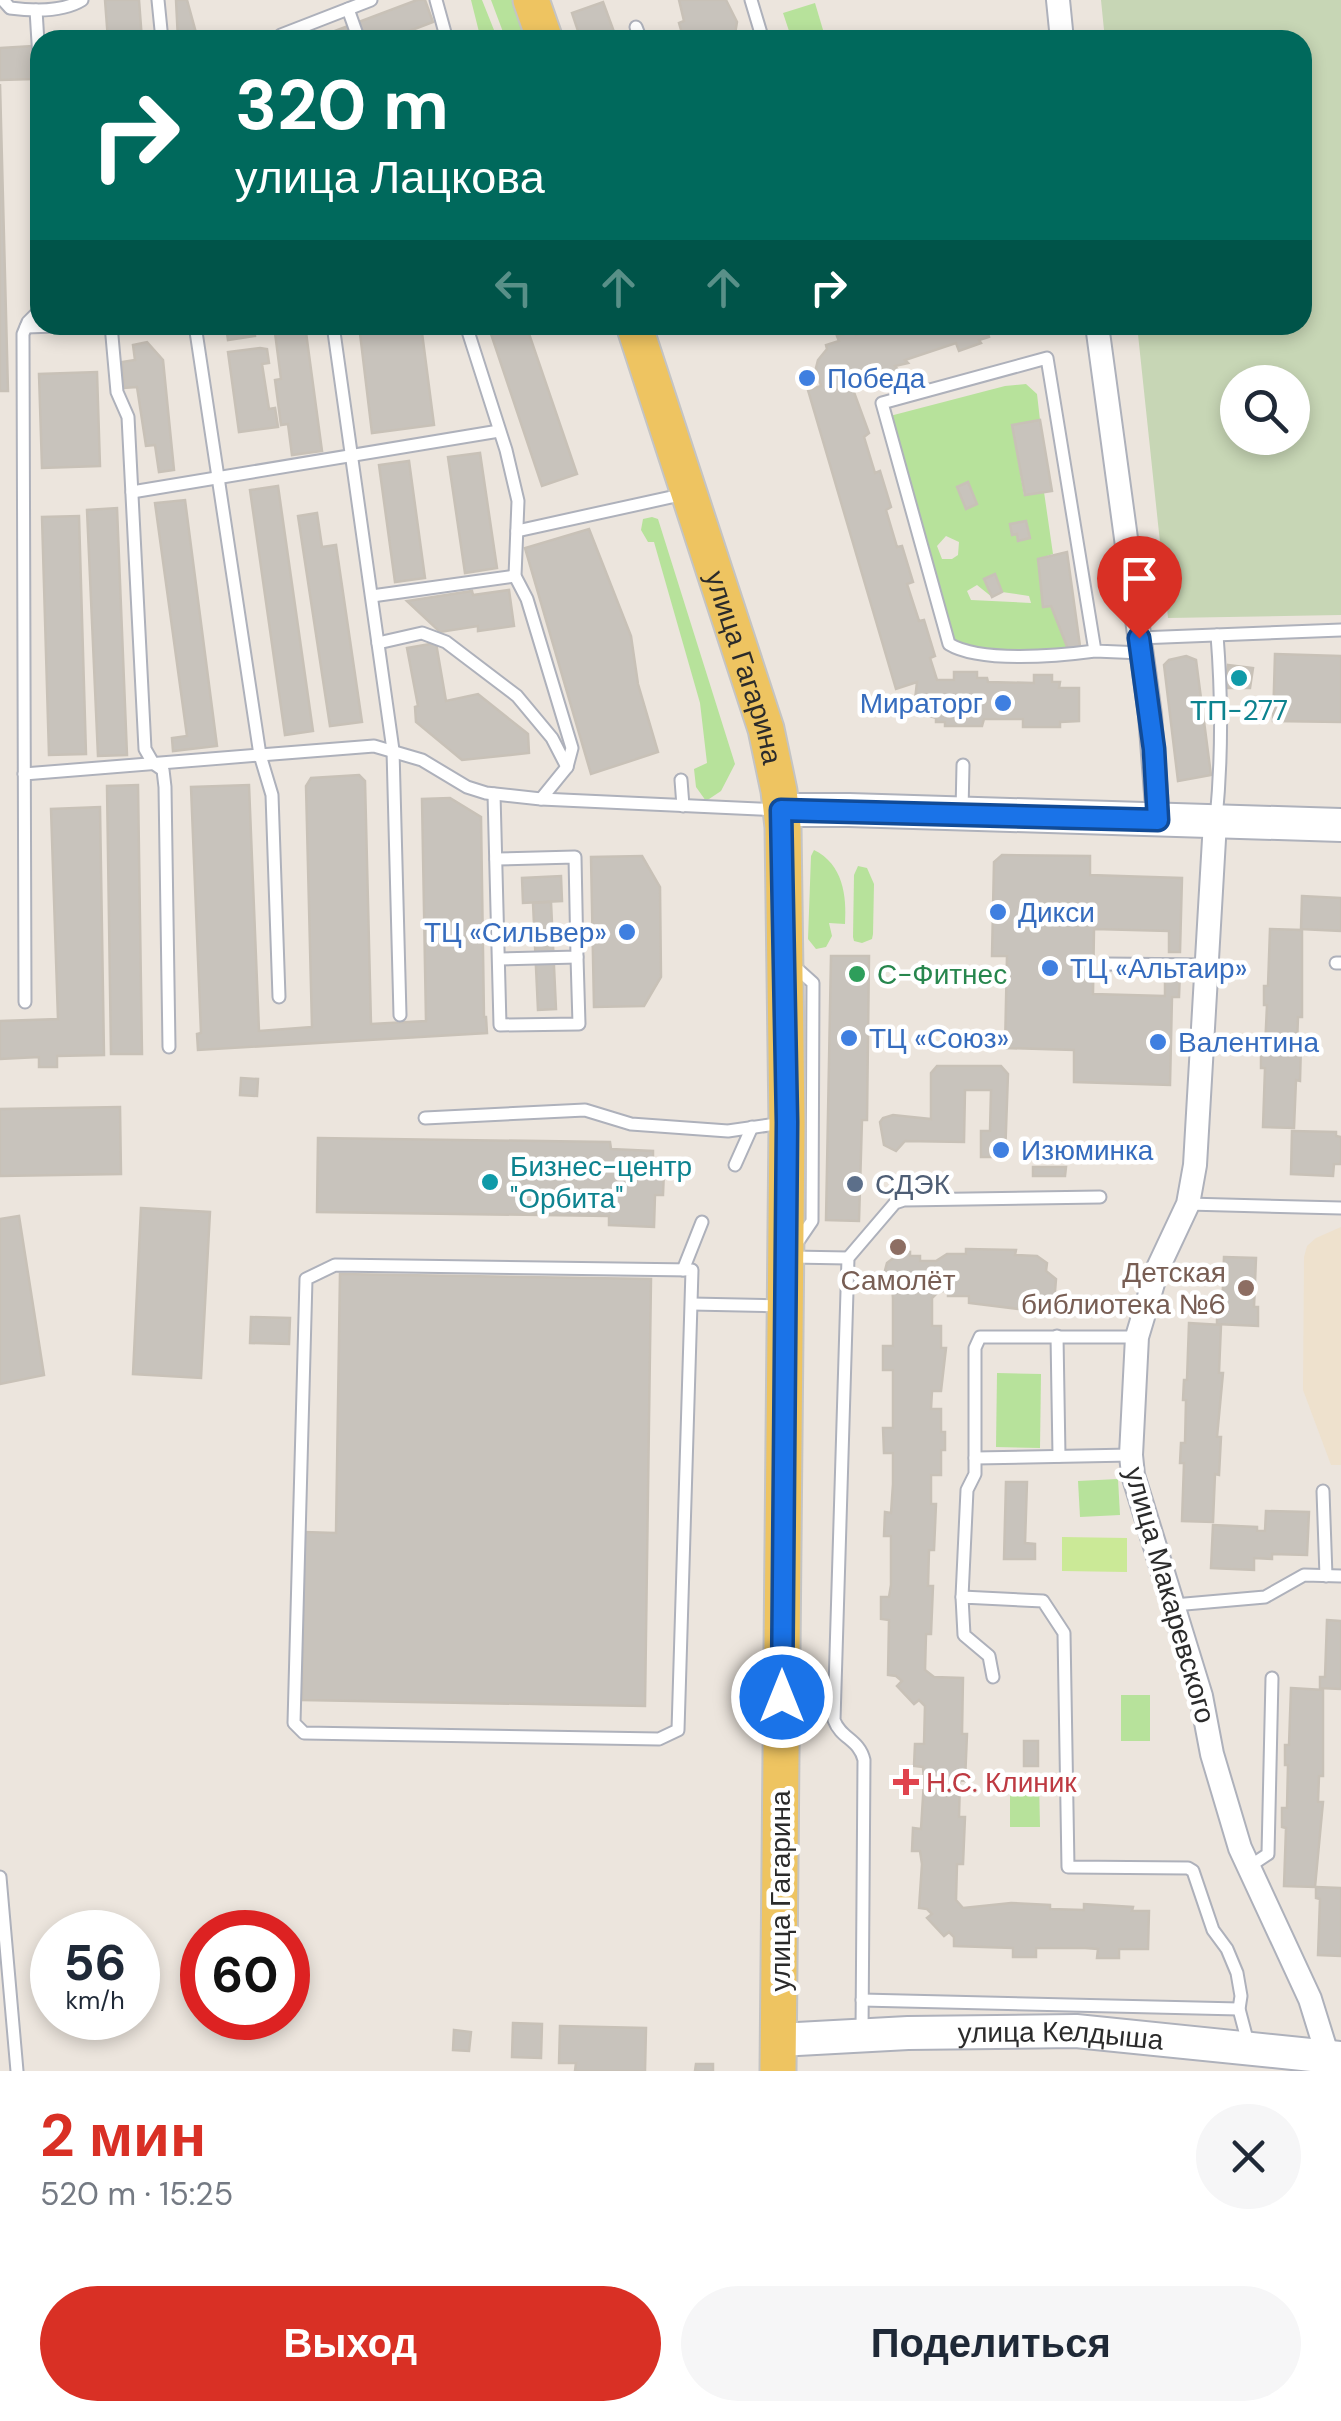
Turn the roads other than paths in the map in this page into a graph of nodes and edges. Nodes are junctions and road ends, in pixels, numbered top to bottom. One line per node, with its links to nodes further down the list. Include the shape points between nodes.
1 (3, 0): 10 (lane, via 10,8)
2 (82, 0): 10 (lane)
3 (158, 0): 12 (lane)
4 (370, 0): 9 (lane)
5 (436, 0): 15 (lane)
6 (531, 0): 16 (main road)
7 (751, 0): 17 (lane)
8 (1058, 0): 18 (street)
9 (348, 9): 13 (lane); 14 (lane)
10 (36, 10): 11 (lane)
11 (37, 30)
12 (161, 30)
13 (294, 30)
14 (355, 30)
15 (444, 30)
16 (541, 30)
17 (760, 30)
18 (1061, 30)
19 (30, 322): 20 (lane)
20 (26, 327): 21 (lane); 46 (lane)
21 (30, 327)
22 (112, 335): 31 (lane, via 117,392 128,417)
23 (197, 335): 30 (lane)
24 (334, 335): 29 (lane)
25 (469, 335): 28 (lane)
26 (637, 335): 32 (main road, улица Гагарина)
27 (1098, 335): 39 (street)
28 (499, 431): 29 (lane); 33 (lane, via 518,501)
29 (352, 456): 30 (lane); 35 (lane)
30 (218, 478): 31 (lane); 42 (lane)
31 (132, 492): 43 (lane, via 145,749)
32 (690, 493): 33 (lane); 51 (main road, улица Гагарина, via 766,728)
33 (517, 531): 34 (lane)
34 (515, 576): 35 (lane); 45 (lane, via 568,732)
35 (372, 596): 38 (lane)
36 (1341, 630): 37 (lane)
37 (1217, 635): 39 (lane); 54 (lane, via 1222,688)
38 (378, 643): 41 (lane); 45 (lane, via 422,634 446,642 517,696)
39 (1140, 646): 40 (lane); 53 (street)
40 (1095, 651): 40 (lane, via 979,654 949,644 882,403 1047,358)
41 (394, 750): 42 (lane); 48 (lane); 64 (lane)
42 (260, 755): 43 (lane); 62 (lane, via 272,795)
43 (153, 763): 46 (lane); 65 (lane, via 164,770 165,787)
44 (963, 765): 52 (lane)
45 (567, 767): 49 (lane)
46 (24, 774): 63 (lane)
47 (681, 780): 50 (lane)
48 (494, 794): 49 (lane); 56 (lane)
49 (541, 799): 50 (lane)
50 (683, 806): 51 (lane)
51 (781, 810): 52 (street); 59 (main road, улица Гагарина)
52 (962, 813): 53 (street)
53 (1158, 820): 54 (street)
54 (1216, 822): 55 (street); 61 (street, улица Макаревского)
55 (1341, 825)
56 (496, 859): 57 (lane, via 575,857); 58 (lane)
57 (578, 957): 58 (lane); 58 (lane, via 579,1024 500,1026)
58 (498, 959)
59 (786, 959): 67 (main road, улица Гагарина); 74 (lane, via 813,983 813,1003 812,1221)
60 (1107, 964): 61 (lane)
61 (1207, 965): 71 (street, улица Макаревского)
62 (279, 997)
63 (24, 1002)
64 (400, 1015)
65 (169, 1046)
66 (424, 1118): 68 (lane, via 585,1110 631,1124)
67 (787, 1122): 68 (lane); 74 (main road, улица Гагарина)
68 (752, 1128): 69 (lane)
69 (734, 1164)
70 (1100, 1198): 75 (lane, via 904,1200)
71 (1188, 1204): 72 (lane); 80 (street, улица Макаревского, via 1157,1270)
72 (1341, 1208)
73 (702, 1222): 76 (lane)
74 (786, 1257): 75 (lane); 78 (main road, улица Гагарина)
75 (848, 1258): 93 (lane, via 834,1720 864,1760)
76 (683, 1270): 77 (lane, via 692,1270); 77 (lane, via 335,1266 306,1280 294,1722 304,1733 660,1739 678,1730)
77 (692, 1304): 78 (lane)
78 (786, 1306): 96 (main road, улица Гагарина)
79 (1057, 1336): 80 (lane); 82 (lane); 83 (lane, via 980,1337)
80 (1137, 1336): 81 (street, улица Макаревского)
81 (1130, 1454): 82 (lane); 88 (street, улица Макаревского)
82 (1058, 1456): 83 (lane)
83 (975, 1458): 87 (lane)
84 (1324, 1491): 85 (lane)
85 (1326, 1576): 86 (lane); 88 (lane, via 1295,1577 1264,1596)
86 (1341, 1576)
87 (962, 1597): 89 (lane, via 964,1635 990,1656); 94 (lane, via 1043,1602 1064,1634 1068,1867 1193,1871 1237,1973)
88 (1174, 1605): 91 (street, улица Макаревского)
89 (993, 1676)
90 (1272, 1678): 91 (lane, via 1268,1854)
91 (1247, 1868): 97 (street, улица Макаревского)
92 (0, 1877): 99 (lane)
93 (862, 2000): 94 (lane); 95 (lane)
94 (1238, 2009): 98 (lane)
95 (862, 2036): 96 (street, улица Келдыша); 98 (street, улица Келдыша, via 1076,2032)
96 (778, 2056)
97 (1334, 2058): 98 (street, улица Келдыша)
98 (1248, 2060)
99 (17, 2071)

